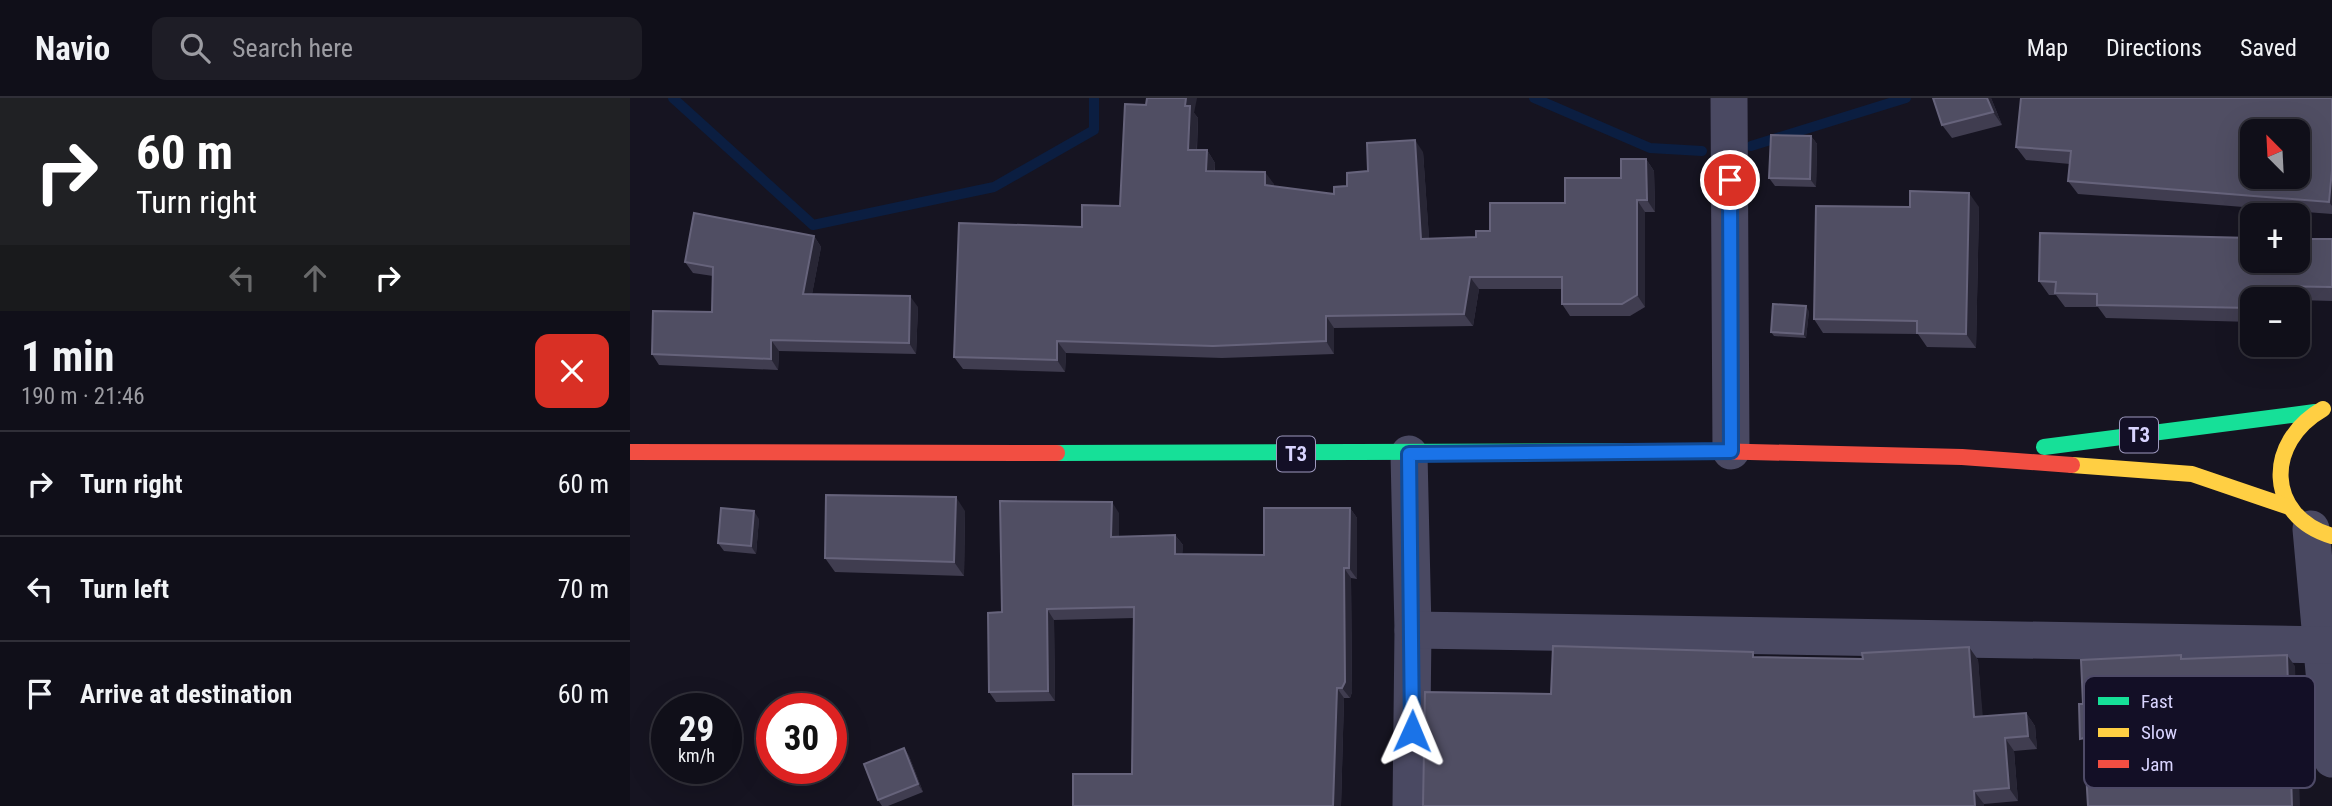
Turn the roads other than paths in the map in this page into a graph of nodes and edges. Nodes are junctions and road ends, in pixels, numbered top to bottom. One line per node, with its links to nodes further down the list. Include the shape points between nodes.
1 (1729, 98): 4 (street)
2 (2332, 406): 3 (highway, T3)
3 (2315, 412): 7 (highway, T3); 8 (highway, T3, via 2291,434 2279,463 2280,486)
4 (1731, 451): 6 (highway, T3); 7 (highway, T3)
5 (630, 452): 6 (highway, T3)
6 (1409, 454): 9 (street)
7 (1962, 457): 8 (highway, T3, via 2192,474)
8 (2311, 524): 10 (street)
9 (1413, 630): 10 (street); 12 (street)
10 (2328, 645): 11 (street)
11 (2332, 759)
12 (1411, 806)

